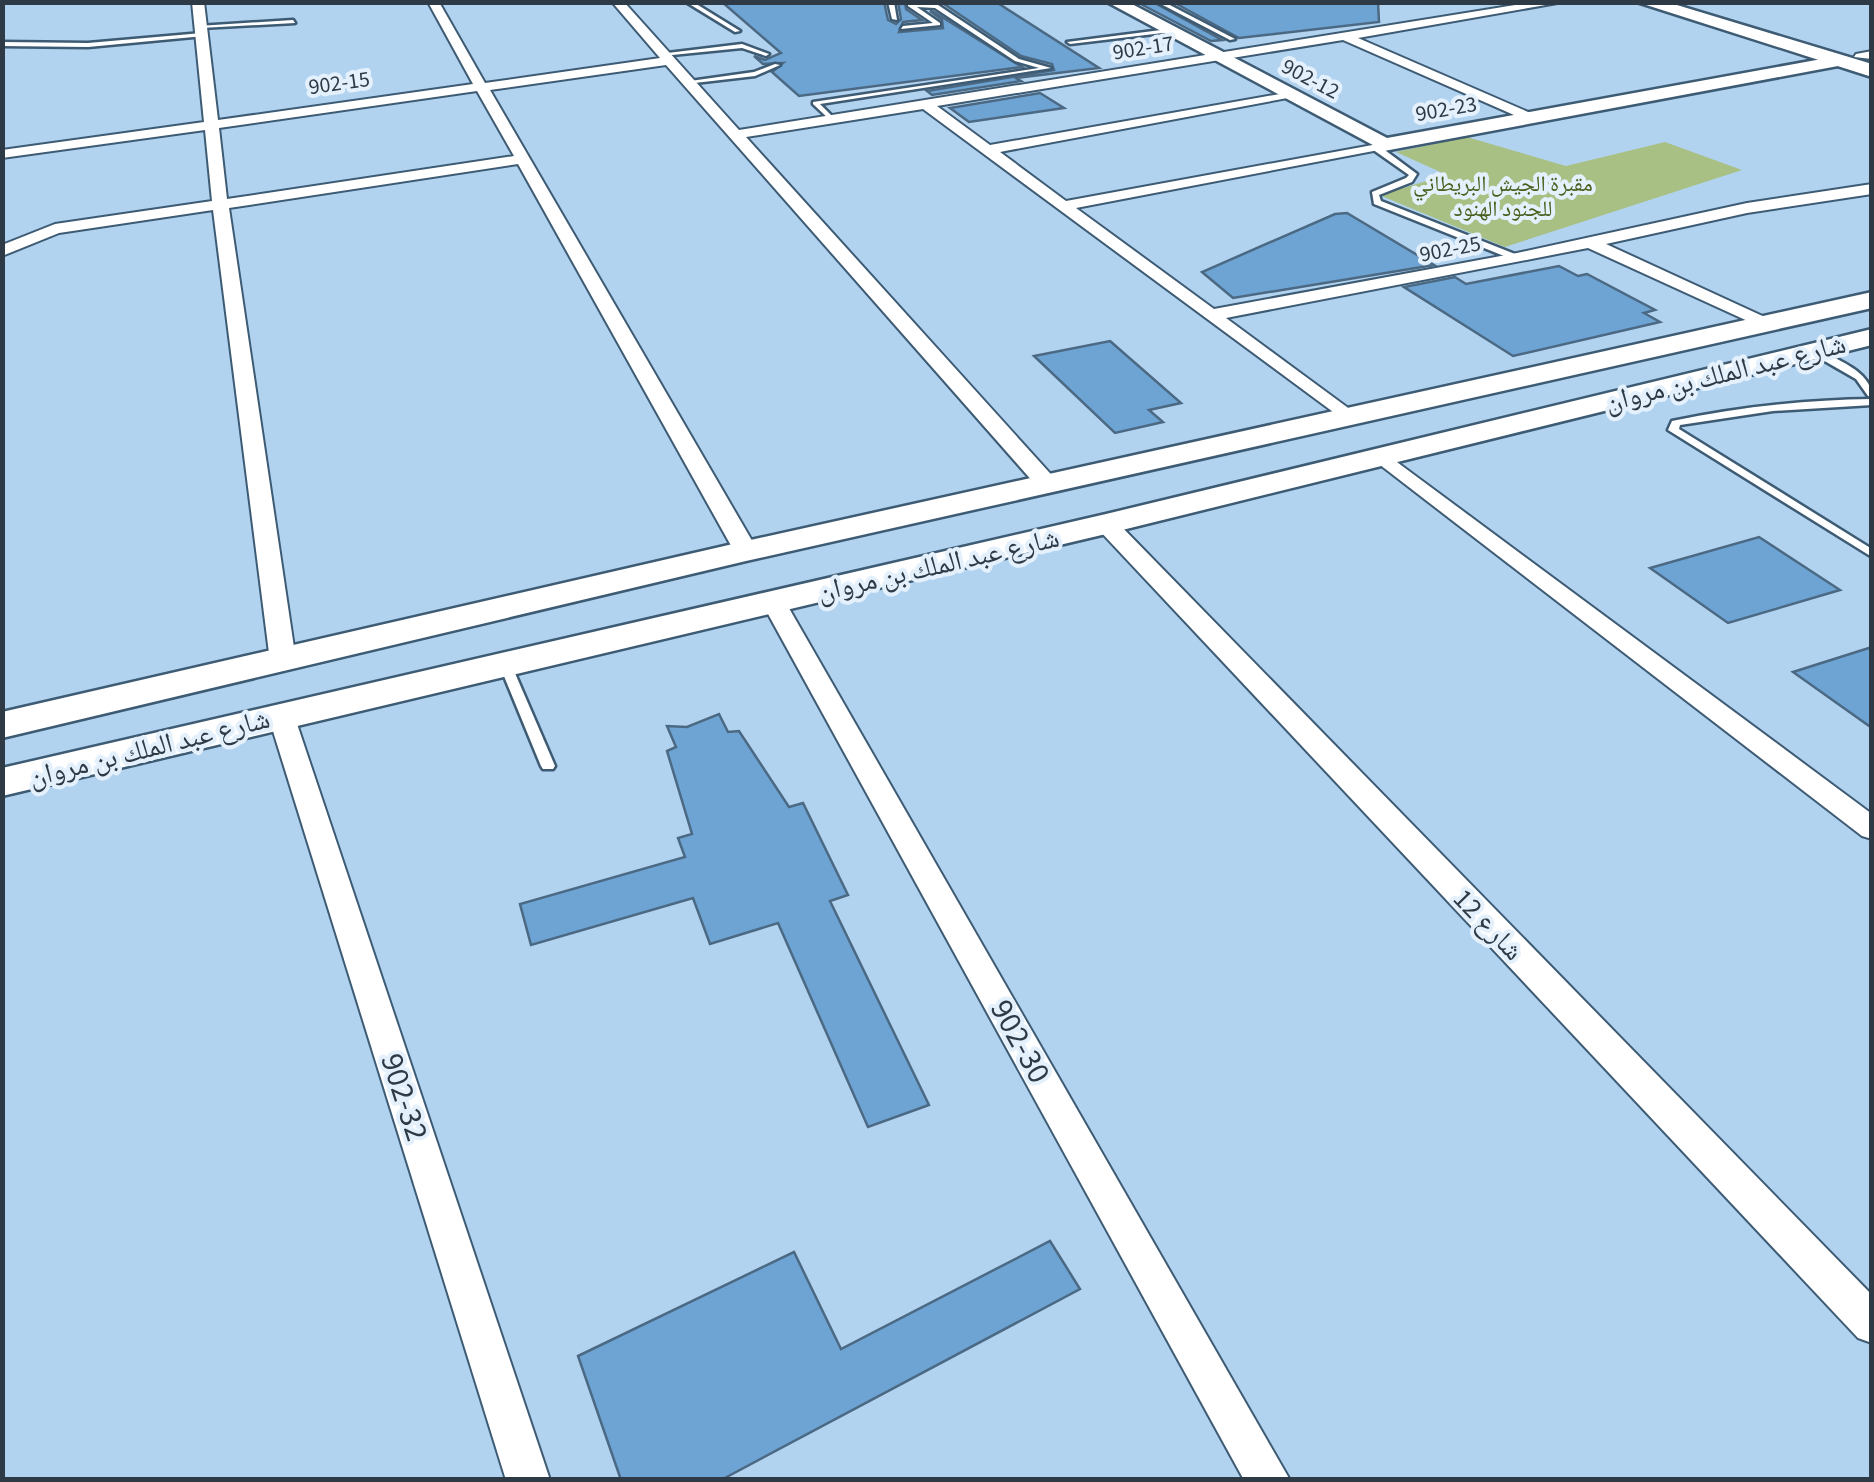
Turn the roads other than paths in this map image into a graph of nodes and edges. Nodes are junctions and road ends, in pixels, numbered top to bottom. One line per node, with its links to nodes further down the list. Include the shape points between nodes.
1 (198, 2): 15 (street)
2 (433, 2): 29 (street)
3 (617, 2): 24 (street)
4 (688, 2): 16 (lane)
5 (892, 2): 12 (lane)
6 (1114, 2): 17 (street, 902-12)
7 (1159, 2): 19 (lane)
8 (1558, 2): 18 (street, 902-17)
9 (1646, 2): 25 (main road)
10 (1682, 2): 26 (main road)
11 (908, 4): 14 (lane, via 938,24); 33 (lane, via 936,6 1016,60 1048,68 815,104)
12 (895, 19)
13 (293, 22): 15 (lane)
14 (902, 28)
15 (201, 30): 21 (lane, via 88,45); 34 (street)
16 (737, 31)
17 (1169, 31): 20 (lane); 23 (street, 902-12)
18 (1344, 37): 23 (street, 902-17); 32 (street)
19 (1232, 39)
20 (1070, 42)
21 (2, 44)
22 (766, 54): 24 (lane, via 742,46)
23 (1215, 56): 30 (street, 902-12); 31 (street, 902-17)
24 (664, 58): 28 (street); 29 (street, 902-15)
25 (1838, 61): 26 (main road); 32 (street, 902-23)
26 (1869, 61)
27 (777, 65): 28 (lane)
28 (686, 82): 35 (street)
29 (480, 84): 34 (street, 902-15); 39 (street)
30 (1292, 96): 36 (street, 902-12); 37 (street)
31 (925, 104): 33 (street, 902-17); 37 (street)
32 (1530, 118): 36 (street, 902-23)
33 (832, 119): 35 (street, 902-17)
34 (210, 124): 38 (street, 902-15); 41 (street)
35 (734, 135): 57 (street)
36 (1379, 146): 42 (street, 902-23); 45 (lane, via 1413,174 1374,194 1377,202)
37 (988, 150): 42 (street)
38 (8, 152)
39 (522, 159): 41 (street); 59 (street)
40 (1872, 189): 43 (street, 902-25)
41 (220, 202): 44 (street, via 55,229); 65 (street)
42 (1064, 206): 47 (street)
43 (1591, 243): 45 (street, 902-25); 48 (street)
44 (9, 246)
45 (1517, 258): 47 (street, 902-25)
46 (1872, 300): 48 (street, شارع عبد الملك بن مروان)
47 (1212, 315): 55 (street)
48 (1763, 323): 51 (street, شارع عبد الملك بن مروان)
49 (1868, 340): 50 (street, شارع عبد الملك بن مروان)
50 (1812, 350): 52 (street, شارع عبد الملك بن مروان); 53 (lane, via 1859,377)
51 (1602, 359): 52 (street); 55 (street, شارع عبد الملك بن مروان)
52 (1653, 389): 56 (street, شارع عبد الملك بن مروان)
53 (1872, 394)
54 (1872, 402): 60 (lane, via 1749,410 1676,423 1673,430)
55 (1348, 417): 57 (street, شارع عبد الملك بن مروان)
56 (1382, 457): 58 (street, شارع عبد الملك بن مروان); 71 (street)
57 (1049, 486): 59 (street, شارع عبد الملك بن مروان)
58 (1106, 524): 62 (street, شارع عبد الملك بن مروان); 72 (street, شارع 12)
59 (746, 551): 61 (street, شارع عبد الملك بن مروان)
60 (1872, 554)
61 (570, 593): 63 (street, شارع عبد الملك بن مروان); 64 (street, via 557,604 554,619 564,639)
62 (774, 602): 64 (street, شارع عبد الملك بن مروان); 74 (street, 902-30)
63 (480, 614): 65 (street, شارع عبد الملك بن مروان); 66 (street, via 503,636)
64 (581, 647): 66 (street, شارع عبد الملك بن مروان)
65 (283, 661): 68 (street, شارع عبد الملك بن مروان)
66 (498, 666): 67 (street, شارع عبد الملك بن مروان); 69 (lane)
67 (280, 715): 70 (street, شارع عبد الملك بن مروان); 73 (street, 902-32)
68 (2, 725)
69 (548, 766)
70 (2, 782)
71 (1872, 829)
72 (1872, 1324)
73 (528, 1480)
74 (1268, 1480)

